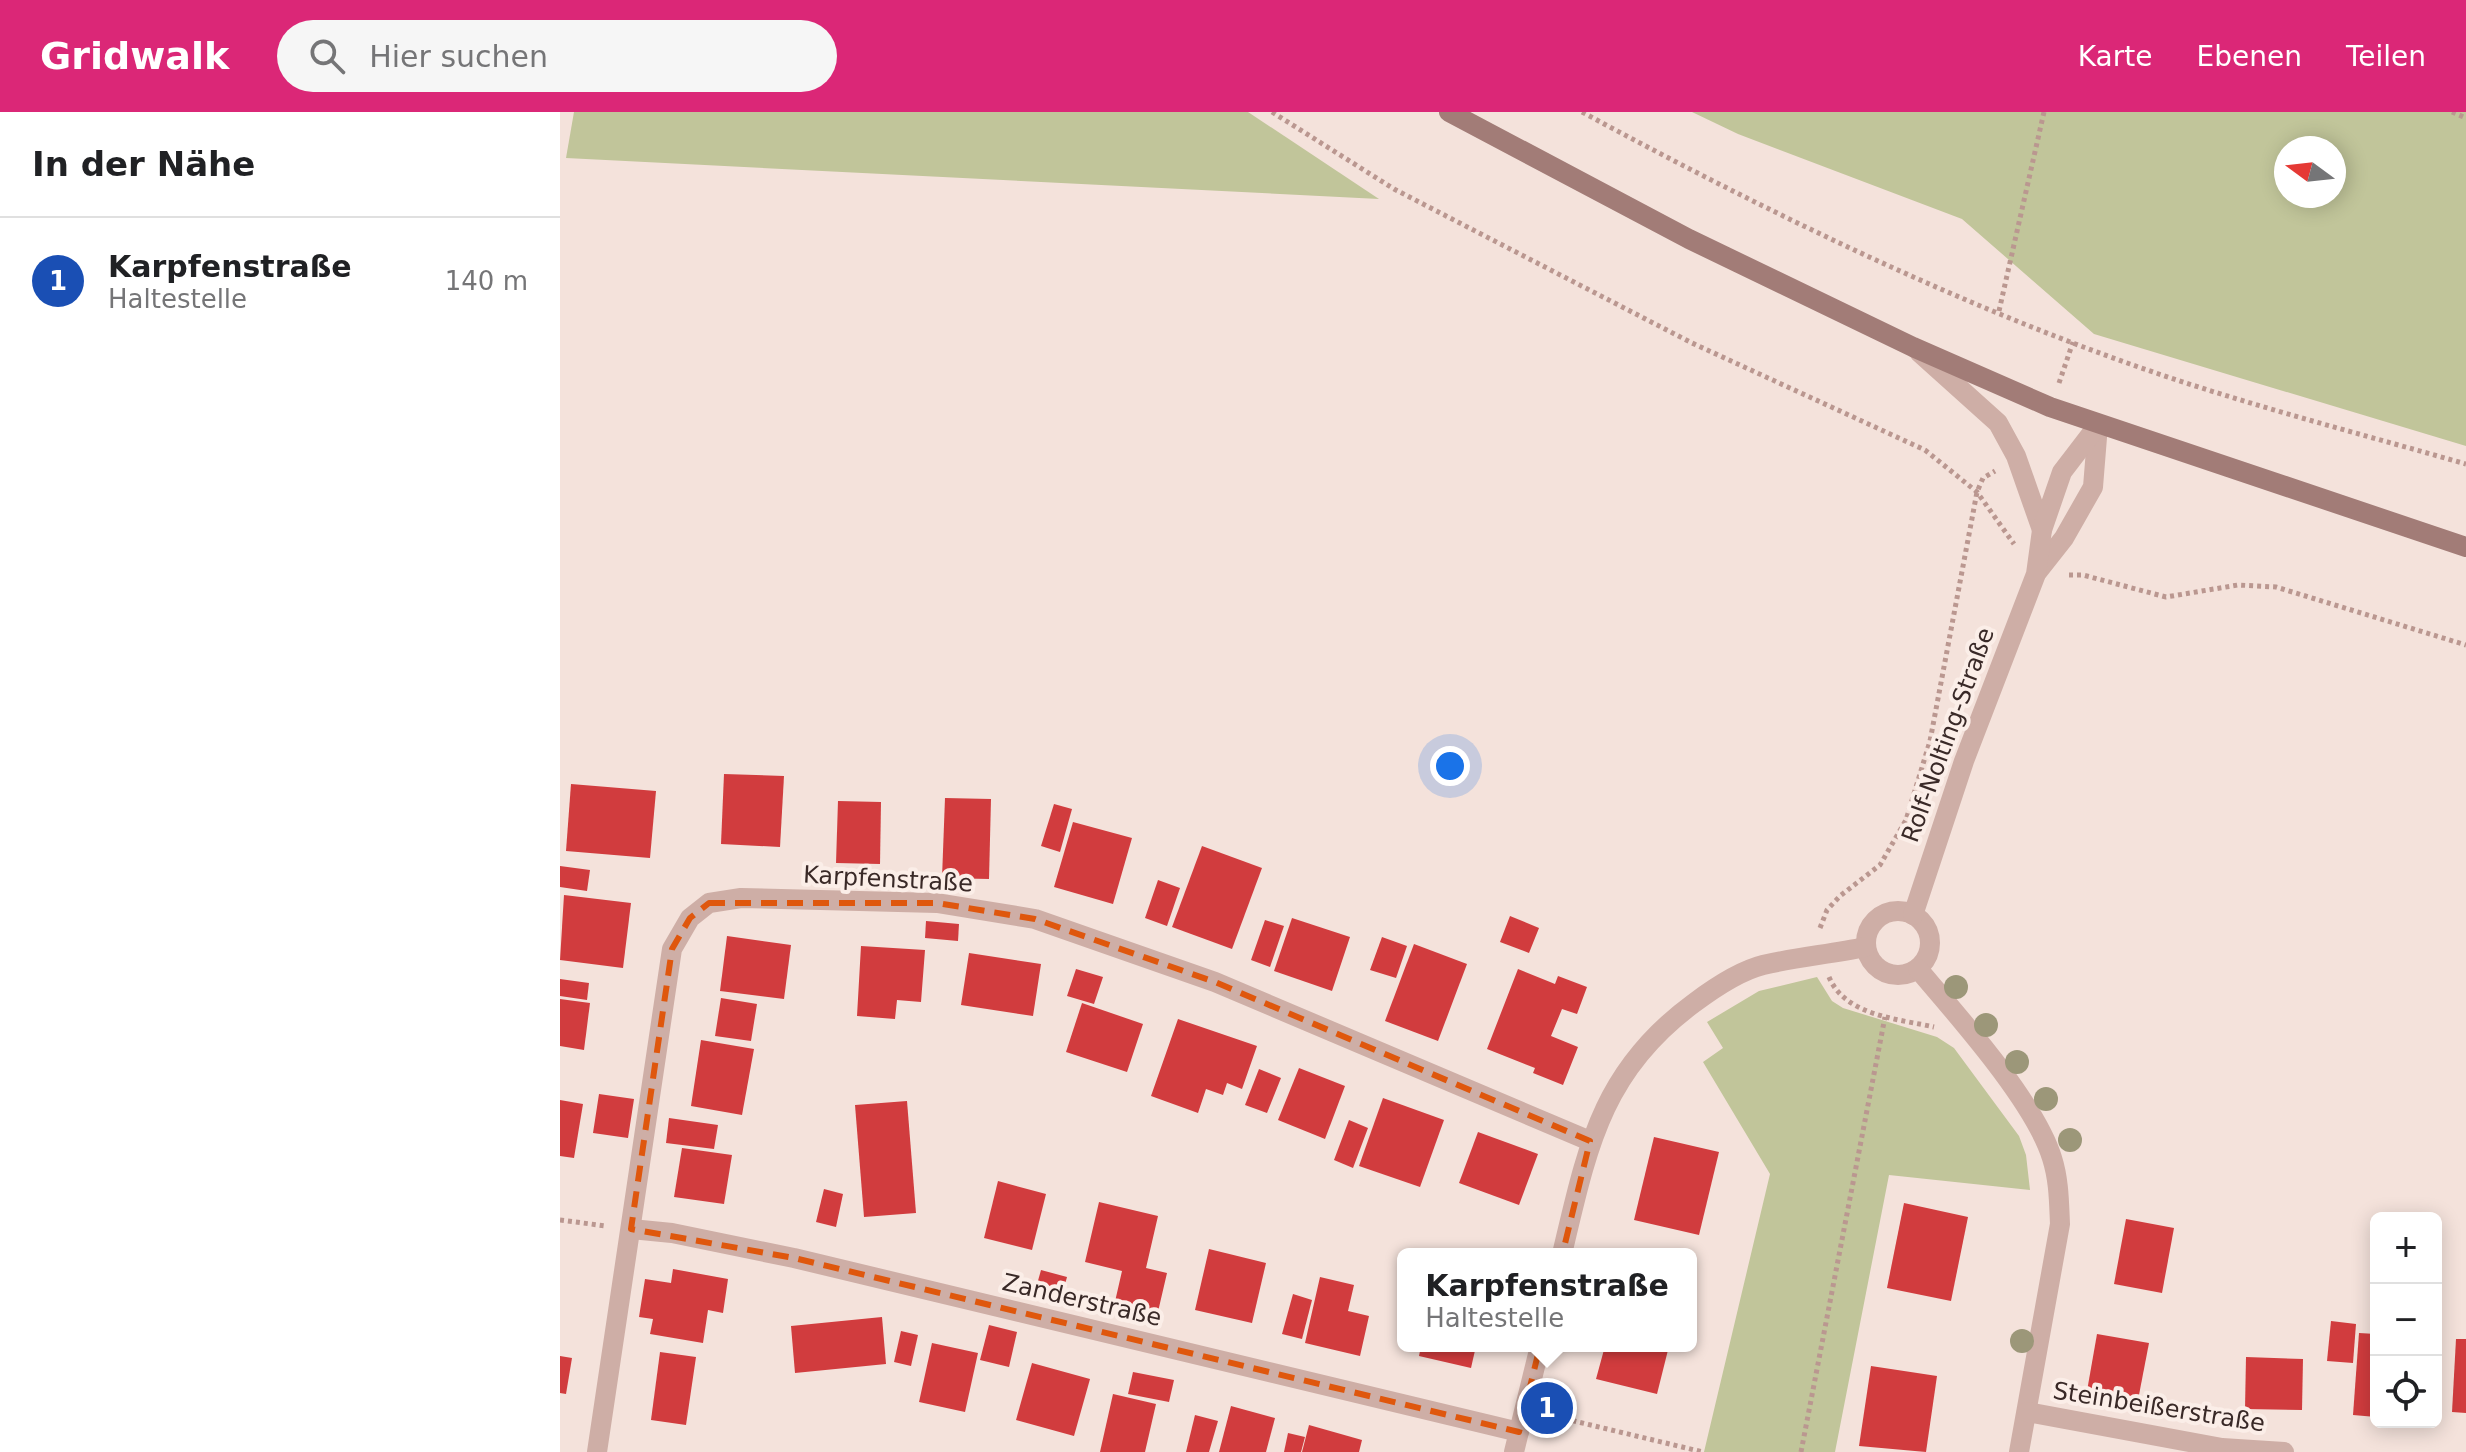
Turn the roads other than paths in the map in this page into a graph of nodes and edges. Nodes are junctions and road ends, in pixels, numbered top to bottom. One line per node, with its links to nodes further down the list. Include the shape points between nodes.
1 (1449, 112): 2 (main road, via 1689,239)
2 (1913, 347): 3 (main road); 4 (street, Rolf-Nolting-Straße, via 1998,423 2016,456)
3 (2098, 425): 4 (street, Rolf-Nolting-Straße, via 2062,472); 5 (main road); 6 (street, Rolf-Nolting-Straße, via 2093,487)
4 (2042, 530): 6 (street, Rolf-Nolting-Straße)
5 (2466, 547)
6 (2036, 574): 7 (street, Rolf-Nolting-Straße, via 1964,761)
7 (1913, 915): 8 (street, via 1890,912 1879,917); 9 (street, via 1929,934 1930,947)
8 (1865, 947): 9 (street, via 1881,971 1900,976); 10 (street, via 1761,966 1714,989 1660,1027 1620,1080)
9 (1918, 969): 14 (street, via 2038,1124 2052,1157 2060,1224)
10 (1590, 1141): 11 (street, Karpfenstraße, via 1215,982 1035,919 937,903 741,898 709,903 690,918 672,949); 12 (street)
11 (631, 1229): 15 (street, Zanderstraße, via 794,1258); 16 (street, Karpfenstraße)
12 (1563, 1248)
13 (1539, 1352): 15 (street)
14 (2027, 1412): 18 (street); 19 (street, Steinbeißerstraße, via 2210,1446)
15 (1519, 1432): 17 (street)
16 (597, 1452)
17 (1514, 1452)
18 (2019, 1452)
19 (2284, 1452)

